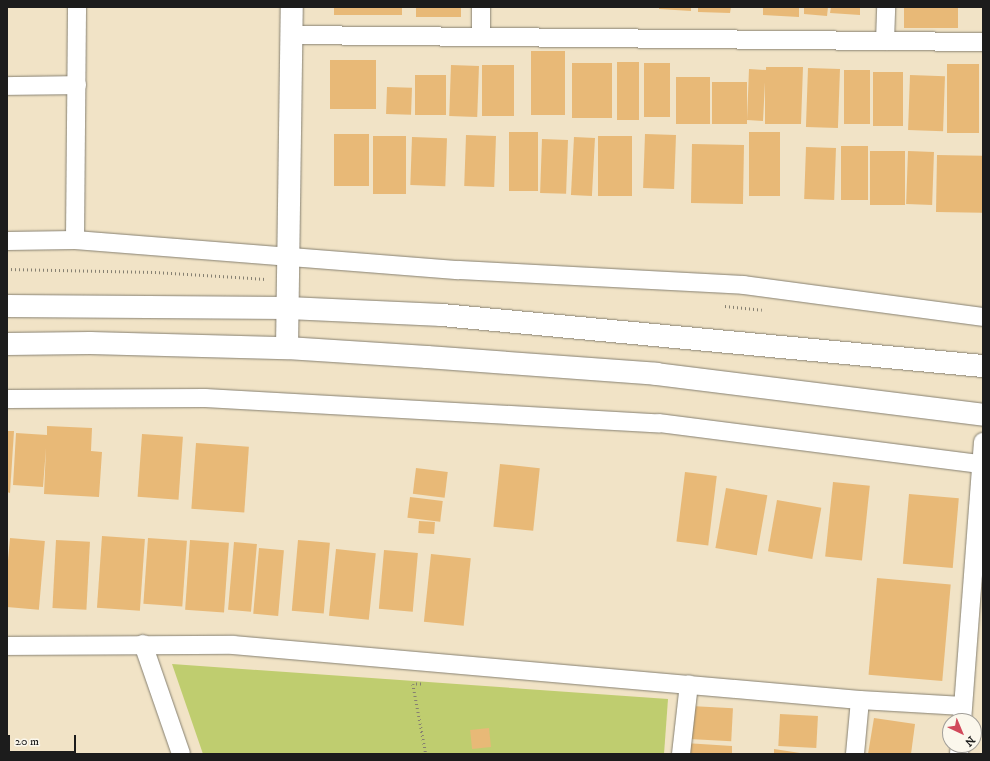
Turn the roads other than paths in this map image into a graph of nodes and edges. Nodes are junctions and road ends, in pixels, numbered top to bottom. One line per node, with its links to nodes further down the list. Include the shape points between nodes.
1 (78, 7): 9 (street)
2 (292, 7): 5 (street)
3 (481, 7): 6 (street)
4 (886, 7): 7 (street)
5 (292, 35): 6 (street); 13 (street)
6 (481, 35): 7 (street)
7 (885, 40): 8 (street)
8 (983, 42)
9 (77, 85): 10 (street); 11 (street)
10 (7, 86)
11 (75, 240): 12 (street); 13 (street)
12 (7, 241)
13 (288, 257): 15 (street); 16 (street, via 467,270 744,285)
14 (7, 306): 15 (street)
15 (288, 308): 18 (street); 19 (street, via 442,315)
16 (983, 317)
17 (7, 344): 18 (street, via 90,343)
18 (287, 348): 21 (street, via 656,374)
19 (983, 366)
20 (7, 399): 23 (street, via 205,398 659,423)
21 (983, 415)
22 (983, 442): 23 (street)
23 (981, 464): 29 (street)
24 (143, 644): 25 (street); 26 (street, via 233,645); 30 (street)
25 (7, 646)
26 (689, 684): 27 (street); 31 (street)
27 (860, 700): 28 (street); 32 (street)
28 (955, 713)
29 (962, 713)
30 (181, 754)
31 (681, 754)
32 (855, 754)

